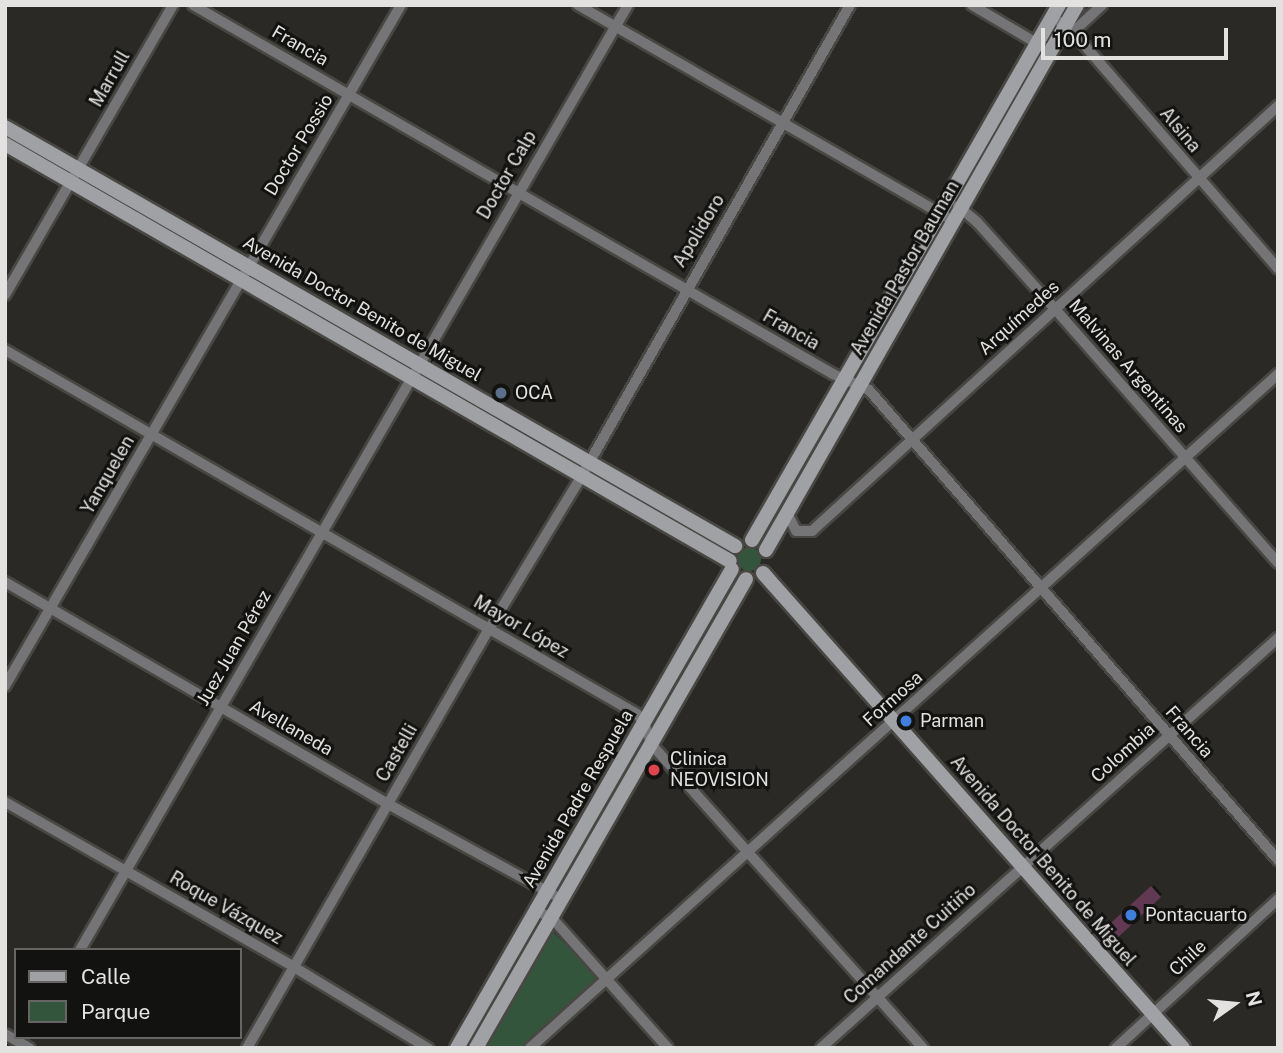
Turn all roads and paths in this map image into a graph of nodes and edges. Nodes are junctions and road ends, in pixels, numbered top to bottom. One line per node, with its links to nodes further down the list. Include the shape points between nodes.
1 (173, 5): 19 (street, Marrull)
2 (193, 5): 14 (street, Francia)
3 (401, 5): 14 (street, Doctor Possio)
4 (578, 5): 11 (street, Malvinas Argentinas)
5 (628, 5): 11 (street, Doctor Calp)
6 (850, 5): 16 (street, Apolidoro)
7 (972, 5): 13 (street)
8 (1077, 5): 12 (main road, Avenida Pastor Bauman)
9 (1102, 5): 12 (street)
10 (1055, 11): 12 (street, Alsina); 13 (main road, Avenida Pastor Bauman)
11 (616, 26): 16 (street, Malvinas Argentinas); 21 (street, Doctor Calp)
12 (1070, 28): 13 (main road, Avenida Pastor Bauman); 20 (street, Alsina)
13 (1044, 47): 22 (main road, Avenida Pastor Bauman); 23 (main road, Avenida Pastor Bauman)
14 (349, 95): 21 (street, Francia); 25 (street, Doctor Possio)
15 (1278, 106): 20 (street, Arquímedes)
16 (783, 125): 22 (street, Malvinas Argentinas); 28 (street, Apolidoro)
17 (5, 127): 19 (main road, Avenida Doctor Benito de Miguel)
18 (5, 145): 19 (main road, Avenida Doctor Benito de Miguel)
19 (75, 176): 25 (main road, Avenida Doctor Benito de Miguel); 27 (main road, Avenida Doctor Benito de Miguel); 29 (street, Marrull)
20 (1198, 179): 26 (street, Alsina); 30 (street, Arquímedes)
21 (518, 192): 28 (street, Francia); 32 (street, Doctor Calp)
22 (943, 206): 23 (street, Malvinas Argentinas); 24 (street, Malvinas Argentinas); 35 (main road, Avenida Pastor Bauman)
23 (961, 208): 24 (main road, Avenida Pastor Bauman); 30 (street, Malvinas Argentinas)
24 (953, 223): 36 (main road, Avenida Pastor Bauman)
25 (248, 266): 27 (street, Doctor Possio); 32 (main road, Avenida Doctor Benito de Miguel)
26 (1278, 269)
27 (239, 280): 34 (main road, Avenida Doctor Benito de Miguel); 37 (street, Yanquelen)
28 (686, 289): 35 (street, Francia); 40 (street, Apolidoro)
29 (5, 295)
30 (1055, 309): 38 (street, Arquímedes); 39 (street, Malvinas Argentinas)
31 (5, 350): 37 (street, Mayor López)
32 (419, 364): 34 (street, Juez Juan Pérez); 40 (main road, Avenida Doctor Benito de Miguel)
33 (1278, 374): 39 (street, Formosa)
34 (410, 378): 41 (main road, Avenida Doctor Benito de Miguel); 43 (street, Juez Juan Pérez)
35 (843, 378): 36 (street, Francia); 44 (main road, Avenida Pastor Bauman)
36 (860, 383): 38 (street, Francia); 42 (main road, Avenida Pastor Bauman)
37 (152, 434): 43 (street, Mayor López); 53 (street, Yanquelen)
38 (912, 440): 42 (street, Arquímedes, via 812,531 796,531); 52 (street, Francia)
39 (1186, 458): 47 (street, Malvinas Argentinas); 52 (street, Formosa)
40 (589, 464): 41 (street, Apolidoro); 45 (main road, Avenida Doctor Benito de Miguel)
41 (581, 477): 48 (main road, Avenida Doctor Benito de Miguel); 54 (street, Castelli)
42 (787, 513): 46 (main road, Avenida Pastor Bauman)
43 (321, 532): 54 (street, Mayor López); 57 (street, Juez Juan Pérez)
44 (752, 540): 45 (main road); 46 (main road)
45 (735, 546): 48 (main road)
46 (766, 550): 49 (main road, via 769,562)
47 (1278, 563)
48 (731, 565): 50 (main road); 59 (main road, Avenida Padre Respuela)
49 (763, 573): 50 (main road); 58 (main road, Avenida Doctor Benito de Miguel)
50 (747, 579): 61 (main road, Avenida Padre Respuela)
51 (5, 582): 53 (street, Avellaneda)
52 (1041, 588): 58 (street, Formosa); 60 (street, Francia)
53 (51, 608): 56 (street, Yanquelen); 57 (street, Avellaneda)
54 (489, 629): 59 (street, Mayor López, via 637,714); 63 (street, Castelli)
55 (1278, 638): 60 (street, Colombia)
56 (5, 686)
57 (220, 707): 63 (street, Avellaneda); 67 (street, Juez Juan Pérez)
58 (894, 721): 64 (street, Formosa); 66 (main road, Avenida Doctor Benito de Miguel)
59 (644, 723): 61 (street); 68 (main road, Avenida Padre Respuela)
60 (1169, 735): 65 (street, Francia); 66 (street, Colombia)
61 (652, 744): 64 (street); 69 (main road, Avenida Padre Respuela)
62 (5, 802): 67 (street, Roque Vázquez)
63 (388, 804): 68 (street, Avellaneda); 74 (street, Castelli)
64 (749, 851): 75 (street, Formosa); 76 (street)
65 (1278, 860)
66 (1023, 867): 76 (street, Comandante Cuitiño); 77 (main road, Avenida Doctor Benito de Miguel)
67 (125, 871): 73 (street, Juez Juan Pérez); 74 (street, Roque Vázquez)
68 (548, 891): 69 (street, Avellaneda); 71 (main road, Avenida Padre Respuela)
69 (562, 899): 72 (main road, Avenida Padre Respuela)
70 (1278, 900): 77 (street, Chile)
71 (537, 911): 72 (street); 80 (main road, Avenida Padre Respuela)
72 (552, 918): 75 (street); 81 (main road, Avenida Padre Respuela)
73 (81, 948)
74 (294, 967): 78 (street, Castelli); 79 (street, Roque Vázquez)
75 (607, 979): 82 (street, Formosa); 83 (street)
76 (878, 997): 84 (street, Comandante Cuitiño); 85 (street)
77 (1153, 1015): 86 (street, Chile); 87 (main road, Avenida Doctor Benito de Miguel)
78 (247, 1048)
79 (428, 1048)
80 (457, 1048)
81 (477, 1048)
82 (530, 1048)
83 (668, 1048)
84 (821, 1048)
85 (923, 1048)
86 (1116, 1048)
87 (1183, 1048)

